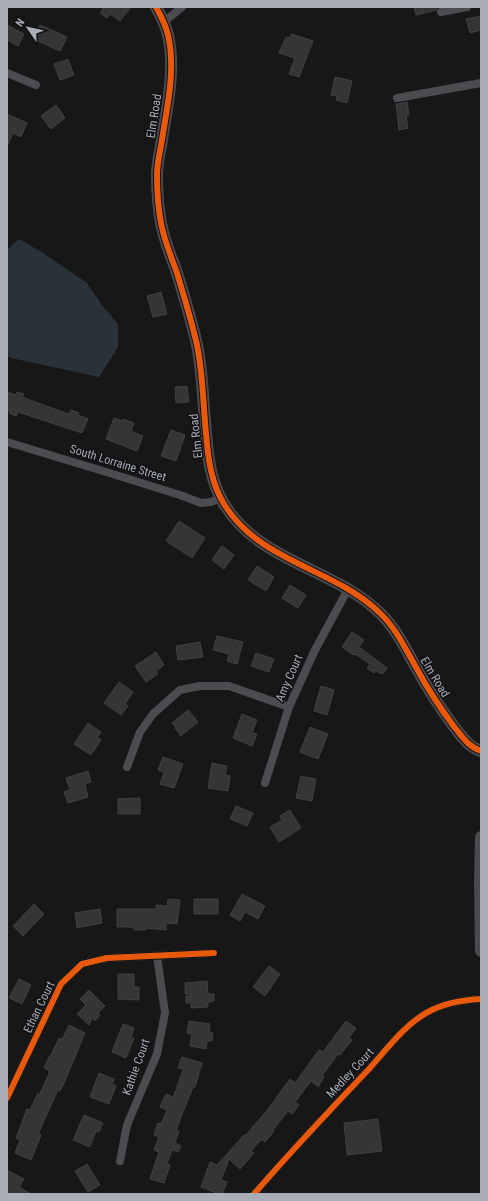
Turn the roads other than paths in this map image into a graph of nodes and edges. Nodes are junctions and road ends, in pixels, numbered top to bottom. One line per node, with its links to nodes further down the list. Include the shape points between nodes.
1 (156, 7): 5 (street, Elm Road)
2 (182, 7): 5 (street)
3 (467, 7): 4 (street)
4 (440, 12)
5 (164, 22): 11 (street, Elm Road, via 168,35 171,73 158,157 158,205 165,239 197,345 208,454)
6 (7, 73): 8 (street)
7 (481, 83): 9 (street)
8 (36, 86)
9 (397, 98)
10 (7, 442): 11 (street, South Lorraine Street, via 201,502)
11 (221, 498): 12 (street, Elm Road, via 234,519 261,543)
12 (348, 589): 13 (street, Amy Court, via 315,650); 14 (street, Elm Road, via 370,603 390,624 442,711 466,742)
13 (289, 707): 15 (street, via 230,686 200,686 180,690 153,714 144,726); 16 (street, Amy Court)
14 (481, 751)
15 (126, 767)
16 (265, 782)
17 (481, 837): 18 (street)
18 (481, 951)
19 (214, 953): 20 (street, Ethan Court)
20 (157, 956): 22 (street, Ethan Court, via 107,958 82,964 61,984); 23 (street, Kathie Court, via 165,1012 157,1054 127,1125)
21 (481, 999): 24 (street, Medley Court, via 437,1007 408,1026)
22 (7, 1098)
23 (120, 1160)
24 (254, 1194)

